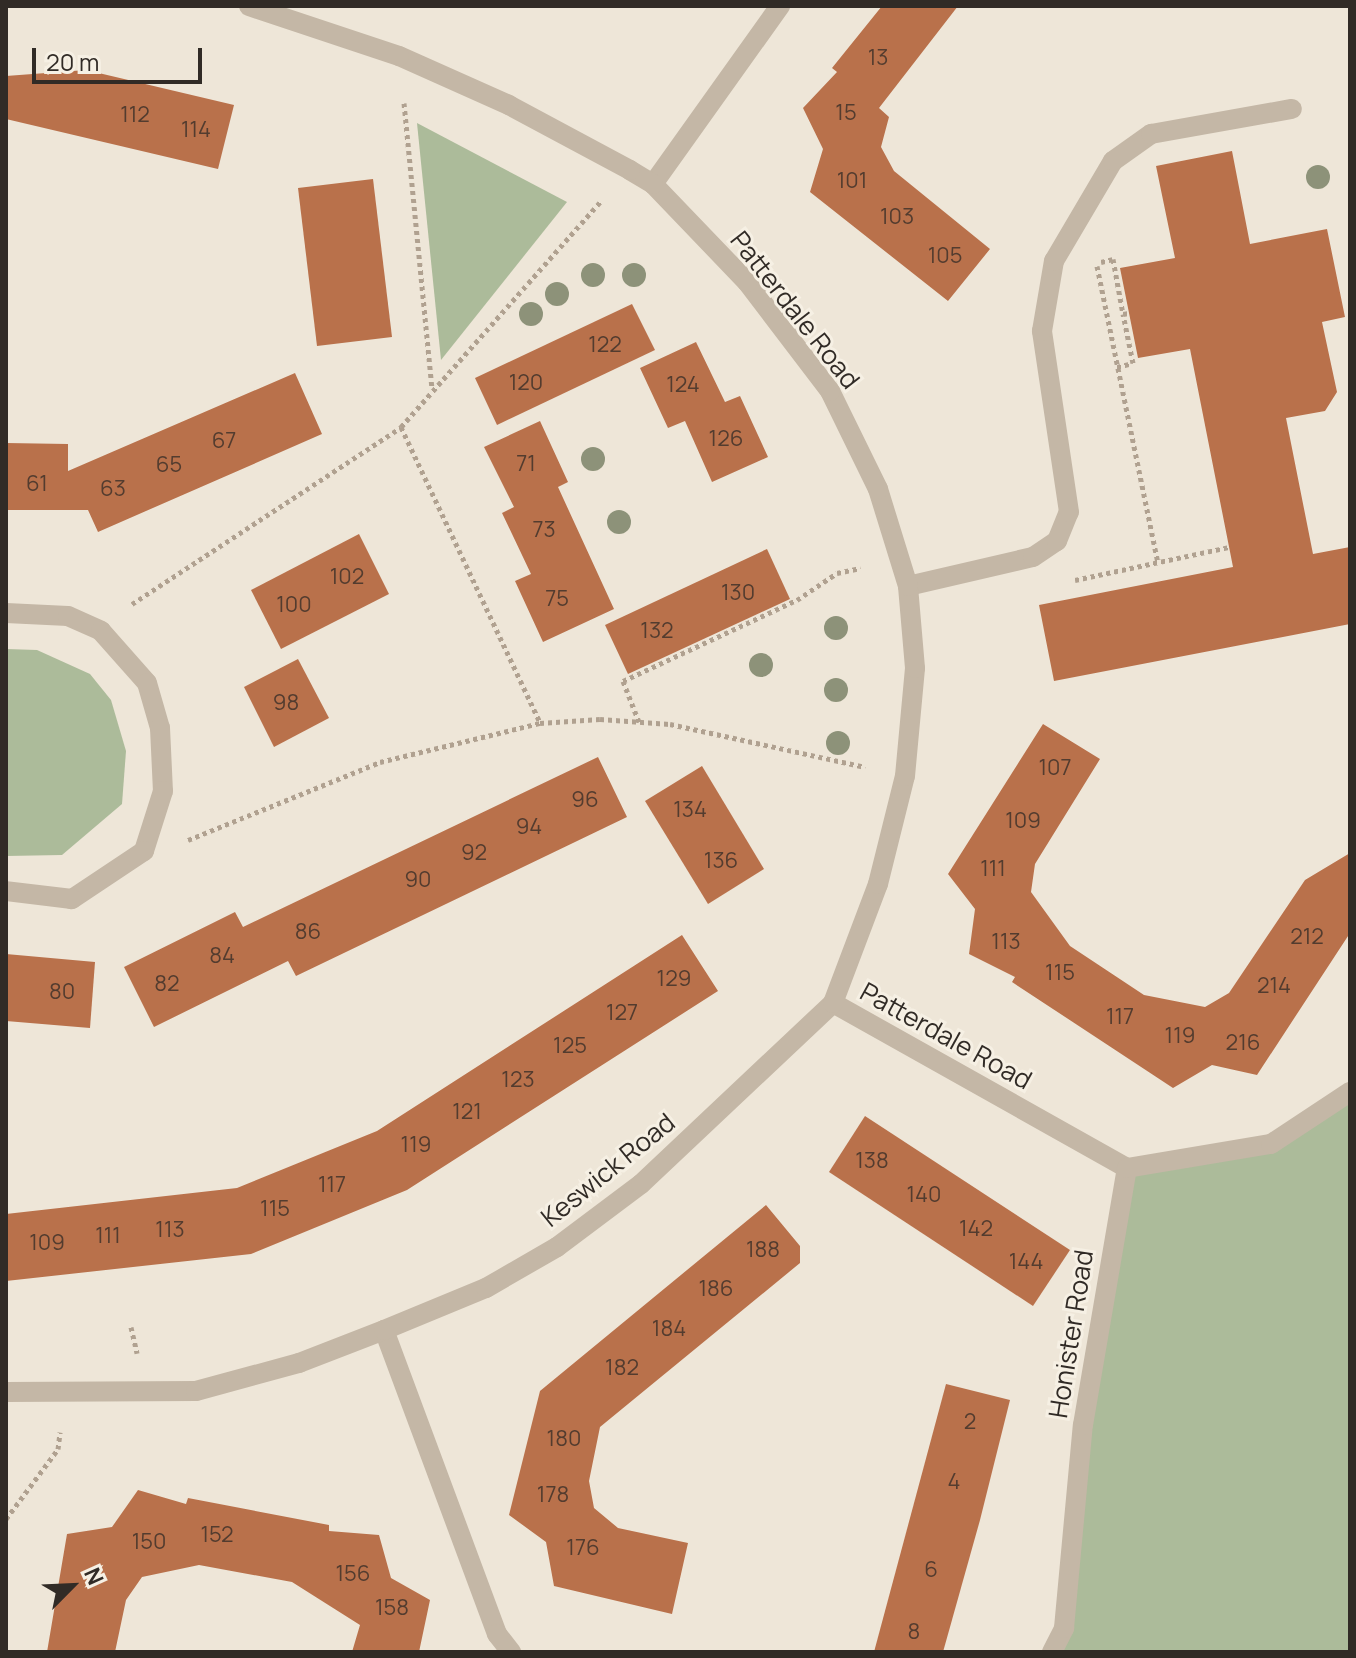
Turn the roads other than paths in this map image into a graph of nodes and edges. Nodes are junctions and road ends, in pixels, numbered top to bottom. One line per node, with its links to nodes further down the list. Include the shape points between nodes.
1 (249, 6): 4 (street, Patterdale Road, via 399,56 509,105)
2 (780, 6): 4 (street)
3 (1292, 109): 5 (street, via 1151,134 1113,161 1054,261 1042,331 1069,512 1057,541 1033,557)
4 (653, 184): 5 (street, Patterdale Road, via 747,282 830,391 878,489)
5 (908, 586): 8 (street, Patterdale Road, via 915,668 905,776 878,884)
6 (6, 613): 7 (street, via 68,616 101,631 147,683 160,728 163,791 144,851 72,899)
7 (6, 891)
8 (833, 1003): 10 (street, Patterdale Road); 11 (street, Keswick Road, via 641,1184 557,1247 486,1288)
9 (1350, 1092): 10 (street, via 1271,1144)
10 (1127, 1168): 14 (street, Honister Road, via 1083,1425 1064,1628)
11 (384, 1330): 12 (street, Keswick Road, via 299,1363 196,1391); 13 (street, via 497,1634)
12 (6, 1392)
13 (511, 1652)
14 (1052, 1652)

